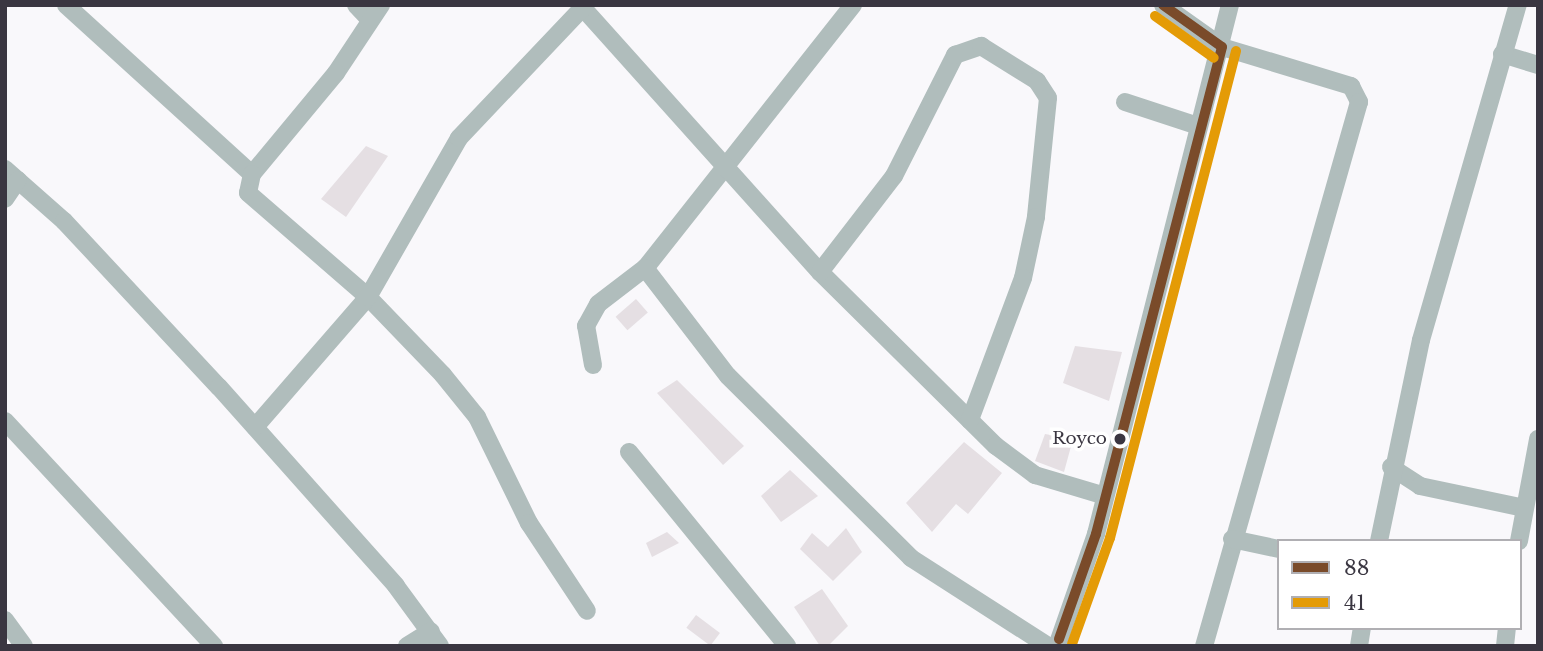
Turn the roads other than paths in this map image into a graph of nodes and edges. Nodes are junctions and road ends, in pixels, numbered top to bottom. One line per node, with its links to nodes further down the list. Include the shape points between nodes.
1 (66, 5): 15 (street)
2 (356, 5): 8 (street)
3 (853, 5): 14 (street)
4 (1163, 5): 9 (street)
5 (1230, 5): 9 (street)
6 (1518, 5): 10 (street)
7 (584, 7): 14 (street); 20 (street, via 459,138)
8 (375, 12): 15 (street, via 336,73)
9 (1222, 47): 13 (street); 30 (street, via 1351,86 1359,102)
10 (1502, 54): 11 (street); 27 (street)
11 (1538, 65)
12 (1125, 102): 13 (street)
13 (1198, 126): 28 (street)
14 (726, 171): 18 (street); 19 (street)
15 (252, 174): 20 (street, via 248,194)
16 (12, 175): 17 (street); 24 (street)
17 (5, 199)
18 (645, 268): 21 (street, via 598,304 586,326); 41 (street, via 728,376 911,558)
19 (820, 272): 22 (street); 22 (street, via 894,176 955,55 981,46 1037,81 1048,108 1036,217 1014,304)
20 (368, 297): 24 (street); 34 (street, via 424,352 477,417 529,523)
21 (593, 365)
22 (970, 420): 28 (street, via 1035,475)
23 (5, 421): 38 (street)
24 (255, 427): 36 (street)
25 (1538, 439): 29 (street)
26 (629, 452): 40 (street)
27 (1391, 467): 29 (street, via 1420,486); 31 (street)
28 (1105, 496): 42 (street)
29 (1524, 508): 32 (street)
30 (1232, 539): 33 (street); 43 (street)
31 (1379, 539)
32 (1519, 539)
33 (1277, 549)
34 (587, 611)
35 (5, 620): 37 (street)
36 (436, 638): 39 (street)
37 (24, 646)
38 (215, 646)
39 (407, 646)
40 (787, 646)
41 (1048, 646)
42 (1057, 646)
43 (1204, 646)

